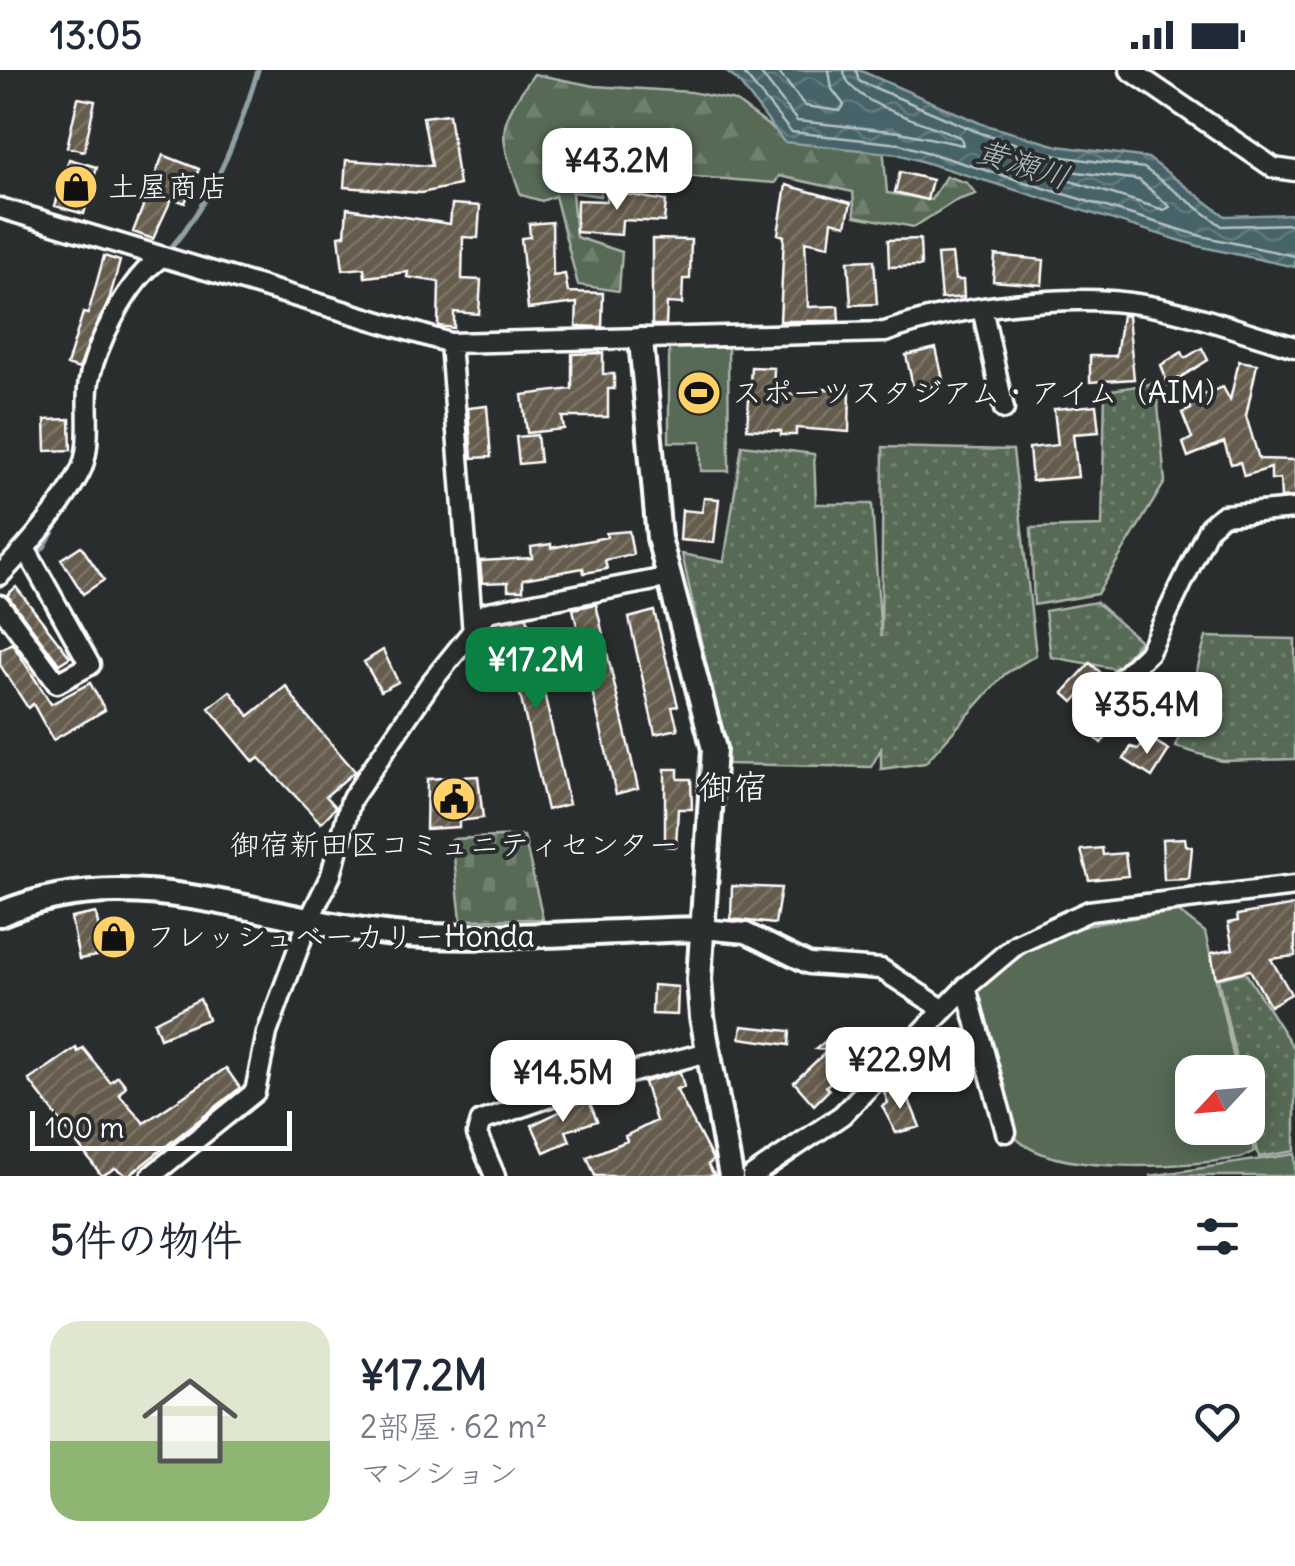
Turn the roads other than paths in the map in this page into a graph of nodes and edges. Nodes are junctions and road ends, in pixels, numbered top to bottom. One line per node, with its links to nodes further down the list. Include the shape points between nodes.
1 (1130, 70): 2 (street, via 1274,168)
2 (1295, 172)
3 (0, 208): 4 (street)
4 (157, 260): 7 (street); 11 (street, via 92,368 81,471)
5 (982, 308): 6 (street, via 935,314 886,332); 8 (street, via 1102,301 1147,306); 9 (street)
6 (641, 340): 7 (street); 13 (street, via 656,514)
7 (450, 343): 15 (street)
8 (1295, 347)
9 (1004, 409)
10 (1295, 509): 16 (street, via 1223,515 1209,527 1150,652)
11 (29, 555): 12 (street); 14 (street, via 90,665 57,683)
12 (0, 575)
13 (671, 577): 15 (street, via 488,612); 20 (street, via 714,749)
14 (0, 606)
15 (473, 634): 19 (street, via 350,800 331,875)
16 (1122, 679)
17 (1295, 886): 21 (street, via 1089,911 1017,944)
18 (0, 914): 19 (street, via 52,896 145,890)
19 (308, 922): 20 (street, via 427,936); 25 (street, via 267,1032 255,1092)
20 (702, 928): 22 (street, via 746,932 809,964 881,969); 23 (street, via 699,980)
21 (966, 988): 22 (street); 24 (street)
22 (944, 1010): 28 (street, via 842,1116)
23 (708, 1052): 26 (street, via 481,1121 477,1134); 27 (street)
24 (1006, 1132)
25 (151, 1176)
26 (495, 1176)
27 (732, 1176)
28 (752, 1176)

